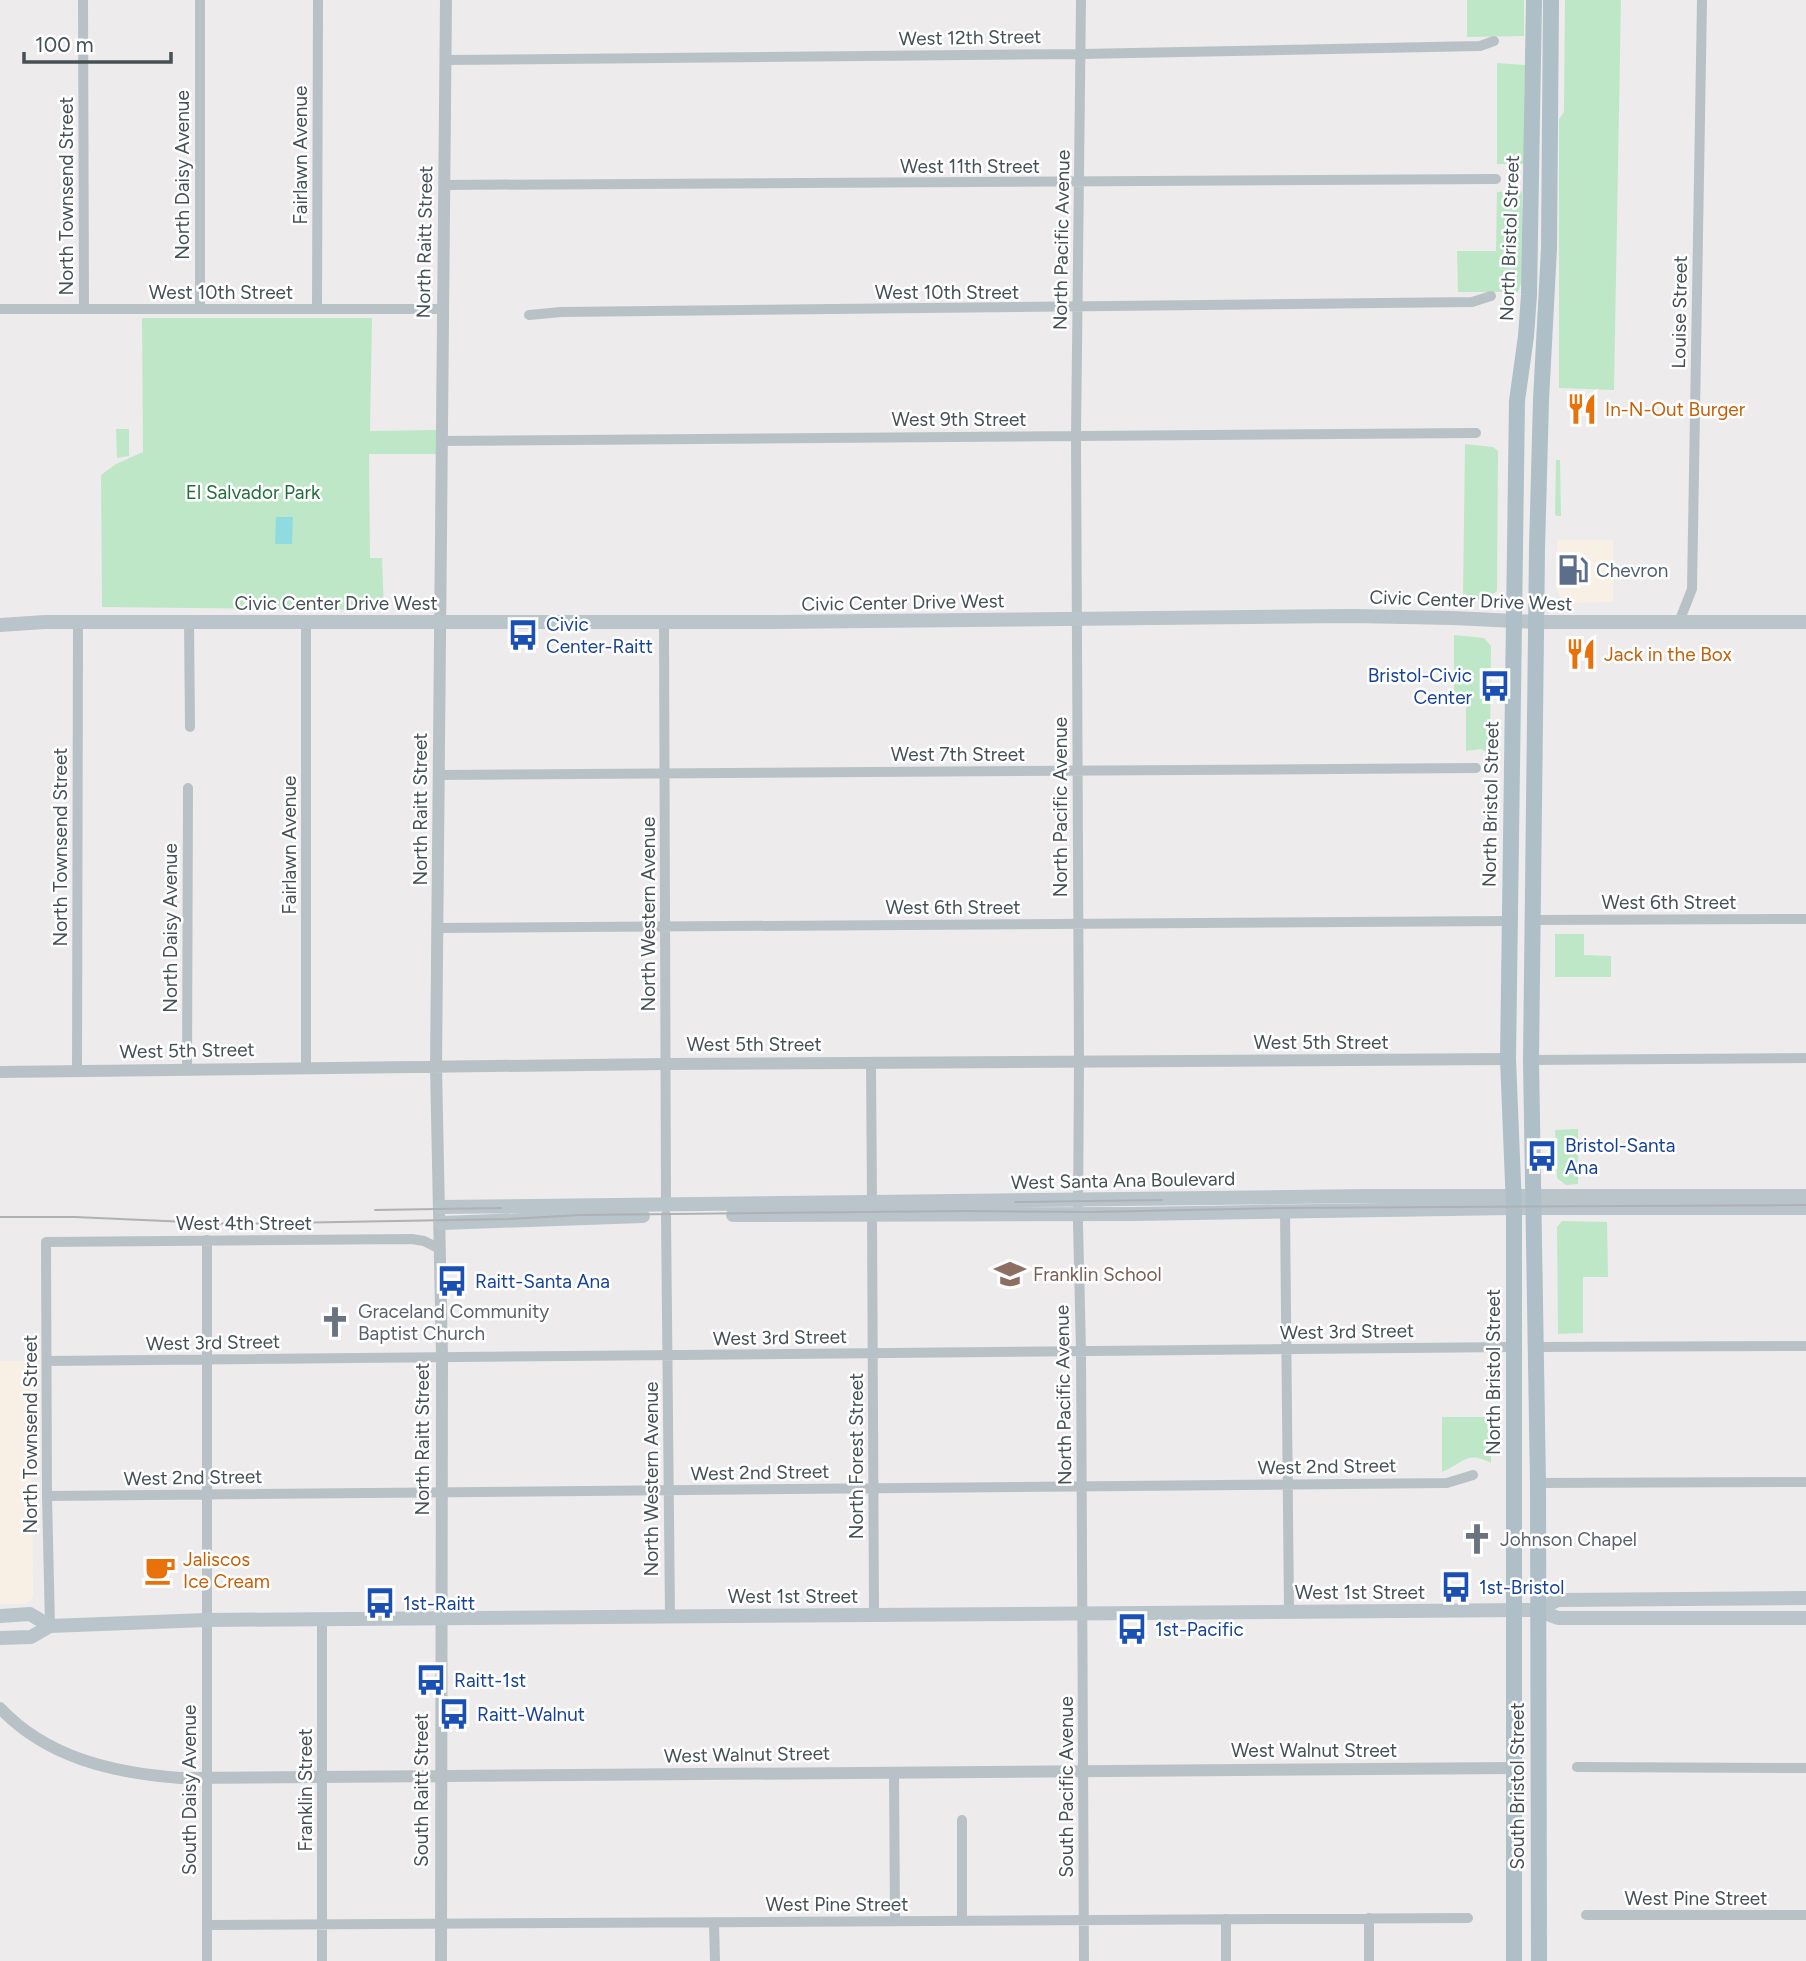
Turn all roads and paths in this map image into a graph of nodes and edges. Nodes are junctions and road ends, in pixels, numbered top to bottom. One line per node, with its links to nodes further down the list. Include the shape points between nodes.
1 (83, 0): 18 (street, North Townsend Street)
2 (200, 0): 19 (street, North Daisy Avenue)
3 (318, 0): 20 (street, Fairlawn Avenue)
4 (446, 0): 11 (street, North Raitt Street)
5 (1081, 0): 10 (street, North Pacific Avenue)
6 (1534, 0): 28 (main road, North Bristol Street, via 1529,295 1517,401)
7 (1551, 0): 32 (main road, North Bristol Street, via 1549,248)
8 (1702, 0): 33 (street, Louise Street, via 1692,589)
9 (1494, 40): 10 (street, West 12th Street, via 1480,46)
10 (1081, 54): 11 (street, West 12th Street); 13 (street, North Pacific Avenue)
11 (445, 60): 14 (street, North Raitt Street)
12 (1496, 179): 13 (street, West 11th Street)
13 (1079, 183): 14 (street, West 11th Street); 16 (street, North Pacific Avenue)
14 (444, 185): 21 (street, North Raitt Street)
15 (1491, 296): 16 (street, West 10th Street, via 1472,302)
16 (1077, 308): 22 (street, West 10th Street); 24 (street, North Pacific Avenue)
17 (0, 309): 18 (street, West 10th Street)
18 (84, 309): 19 (street, West 10th Street)
19 (200, 309): 20 (street, West 10th Street)
20 (317, 309): 21 (street, West 10th Street)
21 (443, 309): 25 (street, North Raitt Street)
22 (529, 315)
23 (1476, 433): 24 (street, West 9th Street)
24 (1076, 436): 25 (street, West 9th Street); 26 (street, North Pacific Avenue)
25 (442, 441): 35 (street, North Raitt Street)
26 (1077, 619): 27 (main road, Civic Center Drive West); 28 (main road, Civic Center Drive West, via 1416,616); 39 (street, North Pacific Avenue)
27 (664, 621): 35 (main road, Civic Center Drive West); 40 (street, North Western Avenue)
28 (1514, 621): 32 (main road, Civic Center Drive West); 45 (main road, North Bristol Street)
29 (78, 622): 30 (main road, Civic Center Drive West); 36 (main road, Civic Center Drive West); 58 (street, North Townsend Street)
30 (188, 622): 31 (main road, Civic Center Drive West); 37 (street)
31 (306, 622): 35 (main road, Civic Center Drive West); 55 (street, Fairlawn Avenue)
32 (1537, 622): 33 (main road, Civic Center Drive West); 44 (main road, North Bristol Street)
33 (1679, 622): 34 (main road, Civic Center Drive West)
34 (1806, 622)
35 (440, 623): 41 (street, North Raitt Street)
36 (0, 625)
37 (190, 727)
38 (1476, 768): 39 (street, West 7th Street)
39 (1077, 771): 40 (street, West 7th Street); 46 (street, North Pacific Avenue)
40 (664, 774): 41 (street, West 7th Street); 47 (street, North Western Avenue)
41 (440, 775): 48 (street, North Raitt Street)
42 (188, 788): 57 (street, North Daisy Avenue)
43 (1806, 919): 44 (street, West 6th Street)
44 (1533, 920): 51 (main road, North Bristol Street)
45 (1510, 921): 46 (street, West 6th Street); 50 (main road, North Bristol Street)
46 (1078, 924): 47 (street, West 6th Street); 53 (street, North Pacific Avenue)
47 (666, 927): 48 (street, West 6th Street); 54 (street, North Western Avenue)
48 (438, 928): 56 (street, North Raitt Street)
49 (1806, 1058): 51 (street)
50 (1508, 1059): 53 (street, West 5th Street); 61 (main road, North Bristol Street)
51 (1531, 1060): 62 (main road, North Bristol Street)
52 (871, 1063): 53 (street, West 5th Street); 54 (street, West 5th Street); 65 (street, North Forest Street)
53 (1079, 1063): 63 (street, North Pacific Avenue)
54 (666, 1064): 56 (street, West 5th Street); 67 (street, North Western Avenue)
55 (306, 1068): 56 (street, West 5th Street); 57 (street, West 5th Street)
56 (436, 1068): 64 (street, North Raitt Street)
57 (187, 1069): 58 (street, West 5th Street)
58 (77, 1071): 59 (street, West 5th Street)
59 (0, 1072)
60 (1806, 1196): 62 (main road, West Santa Ana Boulevard)
61 (1513, 1202): 62 (main road, West Santa Ana Boulevard); 63 (main road, West Santa Ana Boulevard); 68 (main road, West Santa Ana Boulevard); 74 (main road, North Bristol Street)
62 (1535, 1203): 66 (main road, West Santa Ana Boulevard); 75 (main road, North Bristol Street)
63 (1078, 1206): 65 (main road, West Santa Ana Boulevard); 68 (main road, West Santa Ana Boulevard); 77 (street, North Pacific Avenue)
64 (440, 1207): 67 (main road, West Santa Ana Boulevard); 69 (street, North Raitt Street)
65 (872, 1208): 67 (main road, West Santa Ana Boulevard); 78 (street, North Forest Street)
66 (1806, 1208)
67 (666, 1211): 69 (main road, West Santa Ana Boulevard); 79 (street, North Western Avenue)
68 (1286, 1211): 76 (street)
69 (441, 1223): 72 (street, North Raitt Street)
70 (207, 1240): 71 (street, West 4th Street); 72 (street, West 4th Street, via 412,1239); 81 (street)
71 (46, 1242): 82 (street, North Townsend Street)
72 (440, 1249): 80 (street, North Raitt Street)
73 (1806, 1346): 75 (street)
74 (1513, 1347): 76 (street, West 3rd Street); 94 (main road, North Bristol Street)
75 (1537, 1347): 85 (main road, North Bristol Street)
76 (1288, 1349): 77 (street, West 3rd Street); 86 (street)
77 (1082, 1351): 78 (street, West 3rd Street); 87 (street, North Pacific Avenue)
78 (873, 1353): 79 (street, West 3rd Street); 88 (street, North Forest Street)
79 (668, 1355): 80 (street, West 3rd Street); 89 (street, North Western Avenue)
80 (442, 1357): 81 (street, West 3rd Street); 90 (street, North Raitt Street)
81 (206, 1360): 82 (street, West 3rd Street); 91 (street)
82 (47, 1361): 92 (street, North Townsend Street)
83 (1473, 1475): 86 (street, West 2nd Street, via 1447,1483)
84 (1806, 1482): 85 (street)
85 (1538, 1483): 95 (main road, North Bristol Street)
86 (1289, 1484): 87 (street, West 2nd Street); 96 (street)
87 (1082, 1486): 88 (street, West 2nd Street); 97 (street, North Pacific Avenue)
88 (873, 1488): 89 (street, West 2nd Street); 98 (street, North Forest Street)
89 (668, 1490): 90 (street, West 2nd Street); 100 (street, North Western Avenue)
90 (440, 1491): 91 (street, West 2nd Street); 101 (street, North Raitt Street)
91 (206, 1495): 92 (street, West 2nd Street); 104 (street)
92 (47, 1496): 105 (street, North Townsend Street)
93 (1806, 1598): 95 (main road, West 1st Street, via 1558,1600)
94 (1515, 1610): 95 (main road, West 1st Street); 96 (main road, West 1st Street); 109 (main road, South Bristol Street)
95 (1537, 1610): 102 (main road, West 1st Street, via 1558,1618); 137 (main road, South Bristol Street)
96 (1289, 1612): 97 (main road, West 1st Street)
97 (1083, 1614): 98 (main road, West 1st Street); 111 (street, South Pacific Avenue)
98 (874, 1615): 100 (main road, West 1st Street)
99 (0, 1616): 105 (main road, West 1st Street, via 30,1614)
100 (670, 1617): 101 (main road, West 1st Street)
101 (441, 1618): 103 (main road, West 1st Street); 113 (street, South Raitt Street)
102 (1806, 1618)
103 (322, 1619): 104 (main road, West 1st Street); 114 (street, Franklin Street)
104 (206, 1620): 105 (main road, West 1st Street); 115 (street, South Daisy Avenue)
105 (50, 1626): 106 (main road, West 1st Street, via 31,1637)
106 (0, 1638)
107 (0, 1708): 115 (street, West Walnut Street, via 41,1741 87,1762 143,1775)
108 (1577, 1767): 110 (street)
109 (1513, 1768): 111 (street, West Walnut Street); 136 (main road, South Bristol Street)
110 (1806, 1768)
111 (1083, 1770): 112 (street, West Walnut Street); 122 (street, South Pacific Avenue)
112 (894, 1772): 113 (street, West Walnut Street); 123 (street)
113 (440, 1776): 114 (street, West Walnut Street); 127 (street, South Raitt Street)
114 (322, 1777): 115 (street, West Walnut Street); 126 (street, Franklin Street)
115 (207, 1778): 128 (street, South Daisy Avenue)
116 (962, 1820): 124 (street)
117 (1806, 1915): 118 (street, West Pine Street)
118 (1586, 1916)
119 (1369, 1918): 120 (street, West Pine Street); 121 (street, West Pine Street); 135 (street)
120 (1468, 1918)
121 (1226, 1919): 122 (street, West Pine Street); 134 (street)
122 (1084, 1920): 124 (street, West Pine Street); 133 (street, South Pacific Avenue)
123 (895, 1921): 124 (street, West Pine Street); 125 (street, West Pine Street)
124 (962, 1921)
125 (714, 1922): 127 (street, West Pine Street); 132 (street)
126 (322, 1924): 127 (street, West Pine Street); 128 (street, West Pine Street); 130 (street, Franklin Street)
127 (440, 1924): 131 (street, South Raitt Street)
128 (207, 1925): 129 (street, South Daisy Avenue)
129 (207, 1961)
130 (323, 1961)
131 (440, 1961)
132 (715, 1961)
133 (1084, 1961)
134 (1226, 1961)
135 (1369, 1961)
136 (1514, 1961)
137 (1539, 1961)

